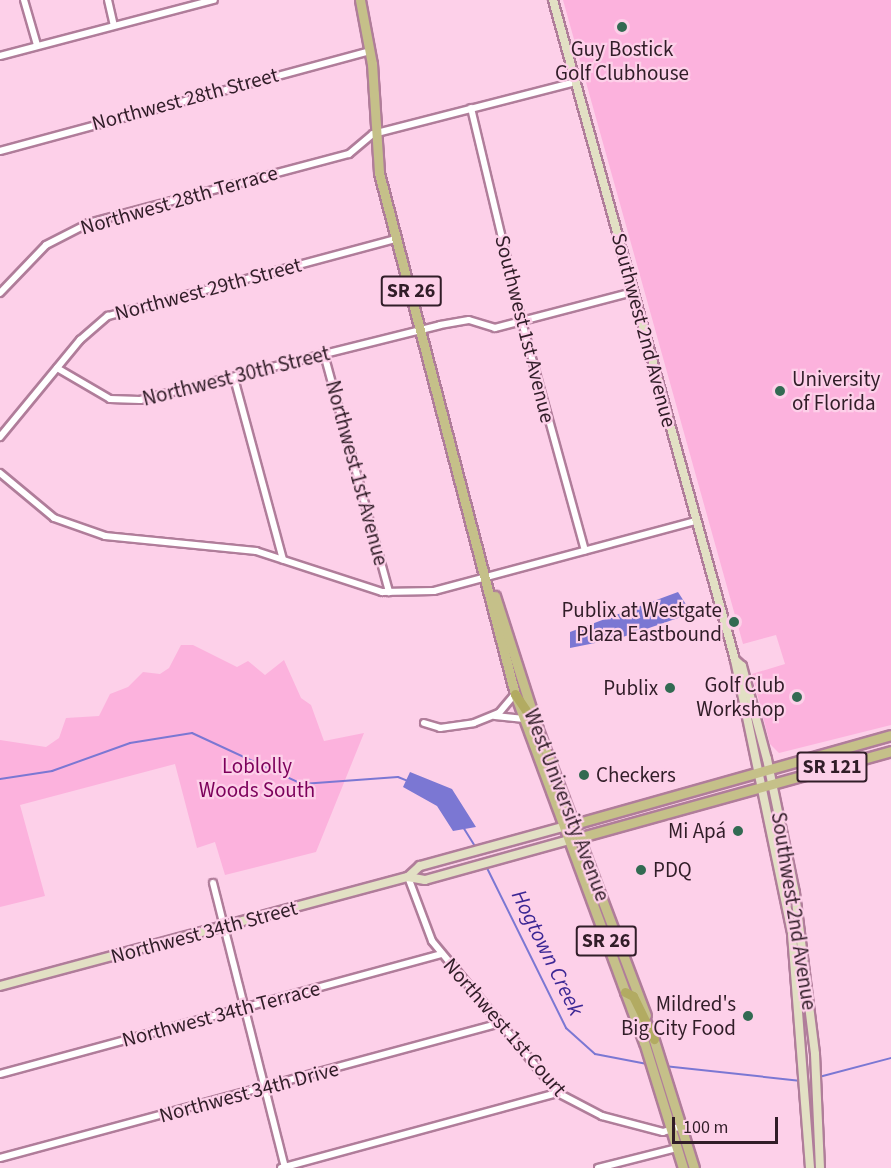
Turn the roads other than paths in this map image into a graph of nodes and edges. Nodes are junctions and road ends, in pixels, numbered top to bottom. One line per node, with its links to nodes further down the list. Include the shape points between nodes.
1 (24, 0): 8 (street)
2 (108, 0): 7 (street)
3 (214, 0): 6 (street)
4 (360, 0): 9 (main road, West University Avenue / SR 26)
5 (553, 0): 11 (main road, Southwest 2nd Avenue)
6 (193, 3): 7 (street)
7 (114, 25): 8 (street)
8 (37, 45): 10 (street)
9 (370, 51): 13 (main road, West University Avenue / SR 26); 14 (street, Northwest 28th Street)
10 (0, 56)
11 (575, 82): 12 (street); 16 (main road, Southwest 2nd Avenue)
12 (471, 108): 13 (street); 18 (street, Southwest 1st Avenue)
13 (373, 134): 15 (main road, West University Avenue / SR 26); 17 (street, Northwest 28th Terrace, via 349,154 69,231 46,245)
14 (0, 151)
15 (396, 238): 19 (main road, West University Avenue / SR 26); 21 (street, Northwest 29th Street, via 118,312 91,328)
16 (633, 292): 18 (street, Northwest 30th Street); 25 (main road, Southwest 2nd Avenue)
17 (0, 293)
18 (522, 322): 19 (street, Northwest 30th Street, via 495,328 470,320); 26 (street, Southwest 1st Avenue)
19 (421, 330): 20 (street, Northwest 30th Street); 28 (main road, West University Avenue / SR 26)
20 (324, 354): 22 (street, Northwest 30th Street); 29 (street, Northwest 1st Avenue)
21 (57, 368): 22 (street, Northwest 30th Street, via 110,399 128,401); 23 (street, Northwest 29th Street)
22 (234, 378): 27 (street)
23 (0, 437)
24 (0, 473): 27 (street, via 54,518 96,533 256,551)
25 (696, 521): 26 (street); 30 (main road, Southwest 2nd Avenue)
26 (585, 550): 28 (street)
27 (283, 560): 29 (street, via 346,584)
28 (487, 578): 29 (street, via 434,591); 31 (main road, West University Avenue / SR 26); 35 (main road, West University Avenue / SR 26)
29 (389, 592)
30 (735, 660): 38 (main road, Southwest 2nd Avenue, via 742,666); 39 (main road, Southwest 2nd Avenue)
31 (514, 694): 32 (street); 33 (main road, West University Avenue / SR 26); 35 (highway)
32 (495, 716): 33 (street); 34 (street, via 458,728)
33 (522, 719): 43 (main road, West University Avenue / SR 26)
34 (424, 723)
35 (537, 727): 42 (main road, West University Avenue / SR 26)
36 (891, 735): 38 (main road, SR 121)
37 (891, 751): 40 (main road, SR 121)
38 (769, 769): 39 (main road, SR 121); 40 (main road, Southwest 2nd Avenue)
39 (759, 771): 41 (main road, Southwest 2nd Avenue); 42 (main road, SR 121)
40 (772, 783): 41 (main road, SR 121); 54 (main road, Southwest 2nd Avenue, via 797,903)
41 (762, 786): 44 (main road, SR 121); 55 (main road, Southwest 2nd Avenue, via 786,894)
42 (574, 824): 43 (main road, SR 121); 44 (main road, West University Avenue / SR 26)
43 (563, 827): 45 (main road, West University Avenue / SR 26); 46 (main road, Northwest 34th Street / SR 121, via 420,866)
44 (580, 837): 45 (main road, SR 121); 56 (main road, West University Avenue / SR 26)
45 (568, 840): 46 (main road, Northwest 34th Street / SR 121, via 425,880); 51 (main road, West University Avenue / SR 26)
46 (408, 877): 48 (main road, Northwest 34th Street / SR 121); 49 (street, Northwest 1st Court, via 424,926)
47 (213, 883): 48 (street)
48 (221, 928): 50 (main road, Northwest 34th Street / SR 121); 52 (street)
49 (442, 954): 52 (street, Northwest 34th Terrace); 53 (street, Northwest 1st Court)
50 (0, 986)
51 (625, 992): 56 (highway, via 633,996); 61 (main road, West University Avenue / SR 26)
52 (243, 1009): 57 (street, Northwest 34th Terrace); 58 (street)
53 (497, 1024): 58 (street, Northwest 34th Drive); 59 (street, Northwest 1st Court)
54 (812, 1024): 55 (main road); 69 (main road, Southwest 2nd Avenue)
55 (801, 1026): 68 (main road, Southwest 2nd Avenue)
56 (654, 1039): 60 (main road, West University Avenue / SR 26)
57 (0, 1074)
58 (264, 1088): 63 (street, Northwest 34th Drive); 64 (street)
59 (558, 1093): 61 (street, Northwest 1st Court, via 586,1111 663,1132); 64 (street)
60 (682, 1126): 61 (street, Northwest 1st Court); 67 (main road, West University Avenue / SR 26)
61 (672, 1129): 62 (main road, West University Avenue / SR 26)
62 (677, 1148): 65 (street); 66 (main road, West University Avenue / SR 26)
63 (0, 1158)
64 (284, 1168)
65 (598, 1168)
66 (683, 1168)
67 (694, 1168)
68 (810, 1168)
69 (820, 1168)

